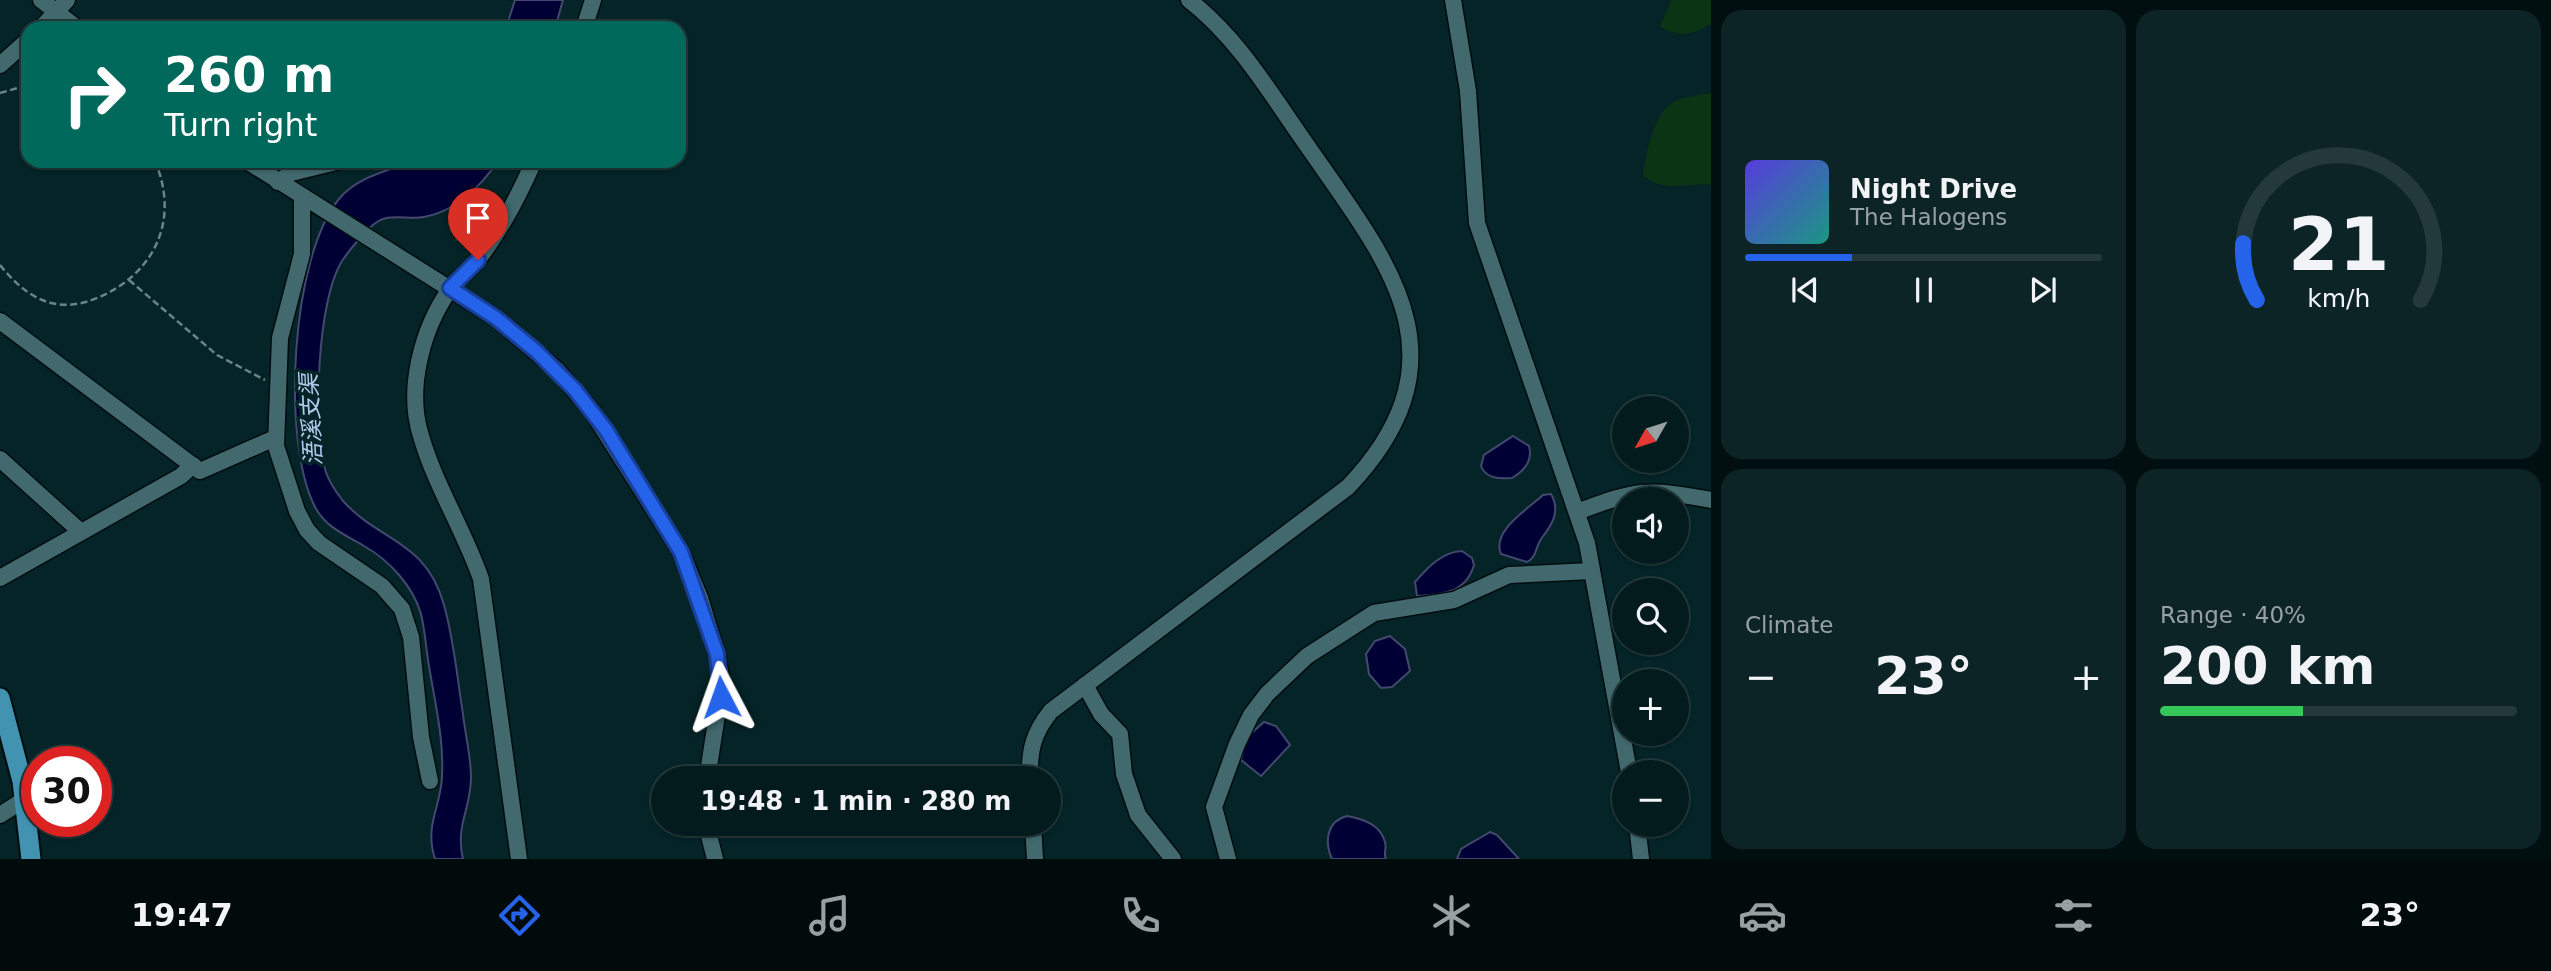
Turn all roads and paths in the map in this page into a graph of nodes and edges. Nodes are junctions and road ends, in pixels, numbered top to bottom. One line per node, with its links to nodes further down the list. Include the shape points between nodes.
1 (41, 0): 5 (street)
2 (593, 0): 8 (street)
3 (1189, 0): 32 (street, via 1234,41 1379,248 1408,323 1409,377 1387,434 1348,486)
4 (1453, 0): 28 (street, via 1468,91 1472,187 1481,242)
5 (62, 6): 6 (street); 7 (street)
6 (48, 21)
7 (72, 21)
8 (586, 21)
9 (21, 46): 10 (street)
10 (0, 65)
11 (21, 87): 12 (path)
12 (0, 93)
13 (157, 168): 20 (path, via 163,186 162,232 150,258)
14 (257, 168): 17 (street)
15 (311, 168): 17 (street)
16 (530, 168): 21 (street, via 499,229 478,260)
17 (278, 182): 18 (street)
18 (304, 199): 21 (street); 23 (street, via 302,254 280,338)
19 (0, 265): 20 (path, via 32,295 61,305 87,302)
20 (129, 280): 23 (path, via 217,355)
21 (450, 288): 35 (street, via 517,334 575,390 606,430 681,552 720,668 721,697); 46 (street, via 424,344 416,379 417,420 481,579)
22 (0, 321): 26 (street)
23 (278, 386): 24 (street)
24 (275, 438): 26 (street, via 214,467 200,471); 38 (street, via 307,530 382,586 402,610 411,637)
25 (0, 459): 29 (street)
26 (193, 465): 29 (street)
27 (1711, 500): 28 (street, via 1646,490)
28 (1577, 512): 30 (street)
29 (81, 532): 31 (street)
30 (1592, 570): 34 (street); 50 (street, via 1509,575 1454,600 1374,612 1307,656 1267,694 1237,744 1214,807)
31 (0, 578)
32 (1084, 685): 36 (street, via 1051,711 1038,730); 49 (street, via 1101,714 1121,734 1124,774 1138,815)
33 (0, 698): 37 (main road)
34 (1627, 760)
35 (709, 766)
36 (1029, 766)
37 (21, 777)
38 (430, 782)
39 (21, 802): 40 (street)
40 (0, 815)
41 (709, 836): 47 (street)
42 (1034, 836): 48 (street)
43 (28, 837): 45 (main road)
44 (1638, 837): 51 (street)
45 (30, 859)
46 (519, 859)
47 (715, 859)
48 (1035, 859)
49 (1173, 859)
50 (1227, 859)
51 (1641, 859)

